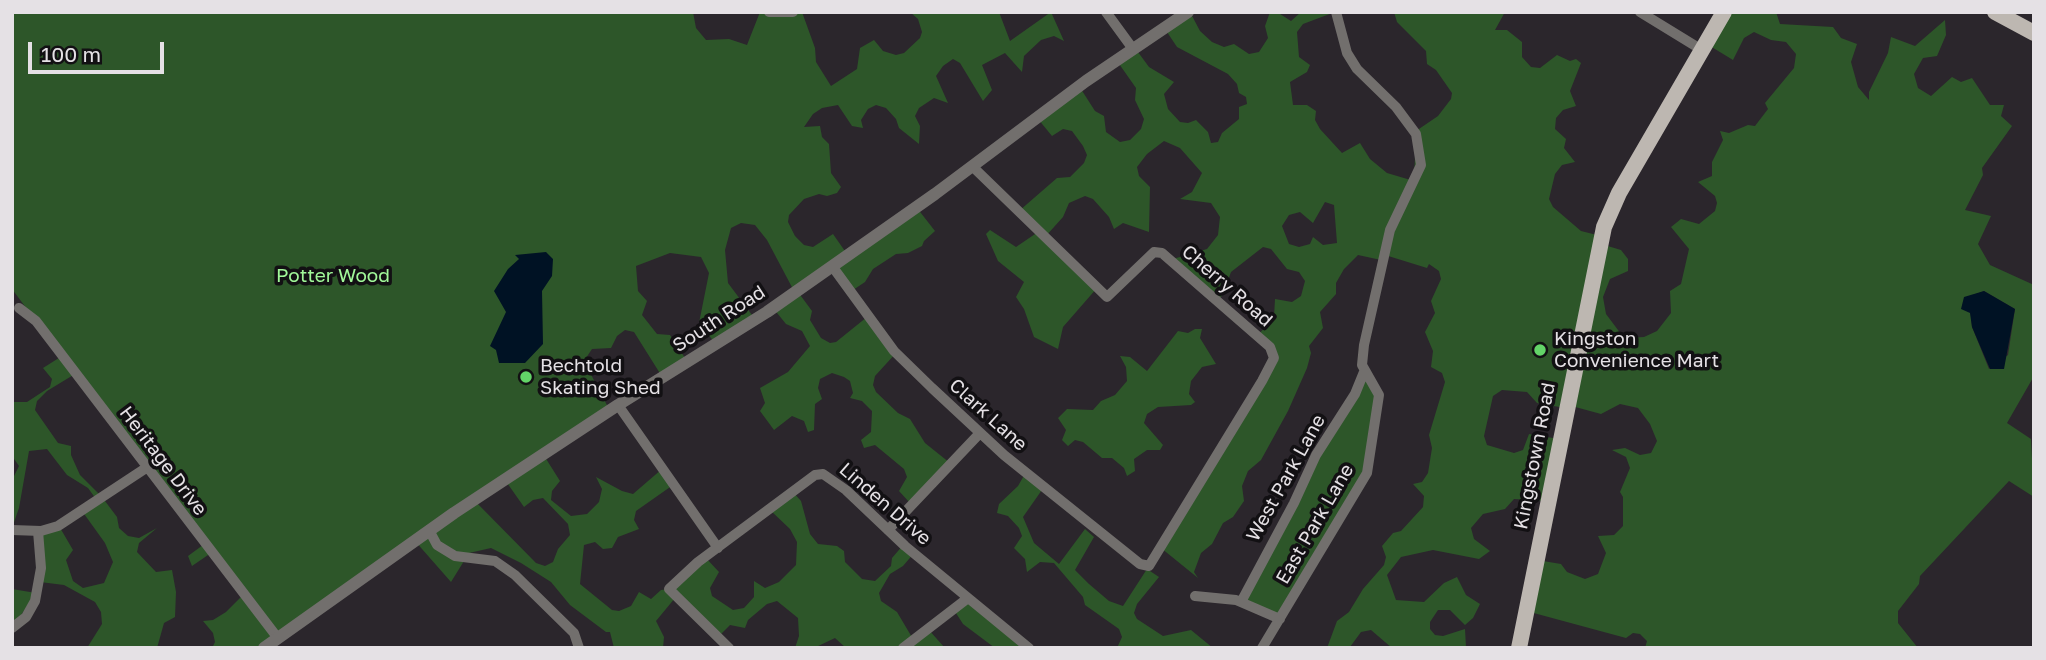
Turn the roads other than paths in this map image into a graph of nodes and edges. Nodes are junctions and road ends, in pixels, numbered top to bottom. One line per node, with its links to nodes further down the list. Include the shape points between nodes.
1 (769, 12): 2 (street)
2 (793, 12)
3 (1106, 12): 10 (street)
4 (1188, 12): 10 (street, South Road)
5 (1336, 12): 15 (street, via 1347,53 1407,120 1420,150 1416,180 1390,230 1364,345)
6 (1640, 12): 11 (street)
7 (1724, 12): 11 (main road, Kingstown Road)
8 (1995, 12): 9 (main road)
9 (2034, 33)
10 (1133, 49): 12 (street, South Road)
11 (1702, 50): 37 (main road, Kingstown Road, via 1604,227)
12 (973, 167): 13 (street, South Road); 24 (street, Cherry Road, via 1107,297 1154,252 1161,253 1270,347 1274,358 1262,381 1154,560)
13 (832, 267): 16 (street, South Road); 17 (street, Clark Lane, via 894,351)
14 (19, 308): 18 (street, Heritage Drive, via 36,321)
15 (1364, 372): 27 (street, West Park Lane); 28 (street, East Park Lane, via 1379,395 1367,473)
16 (618, 405): 20 (street, South Road); 23 (street)
17 (980, 433): 21 (street); 24 (street, Clark Lane)
18 (146, 468): 22 (street, via 58,526); 30 (street, Heritage Drive)
19 (12, 530): 22 (street)
20 (429, 530): 30 (street, South Road); 32 (street, via 438,545 455,556 495,561 515,575 574,633)
21 (888, 530): 23 (street, Linden Drive, via 830,477 815,474); 26 (street, Linden Drive)
22 (38, 531): 29 (street, via 41,568 35,601 26,617)
23 (718, 548): 33 (street, Linden Drive, via 669,589)
24 (1145, 564)
25 (1195, 596): 27 (street)
26 (968, 598): 34 (street); 35 (street, Linden Drive)
27 (1241, 602): 28 (street)
28 (1280, 619): 36 (street, East Park Lane)
29 (12, 628)
30 (277, 637): 31 (street, South Road)
31 (264, 648)
32 (579, 648)
33 (729, 648)
34 (903, 648)
35 (1029, 648)
36 (1262, 648)
37 (1519, 648)

